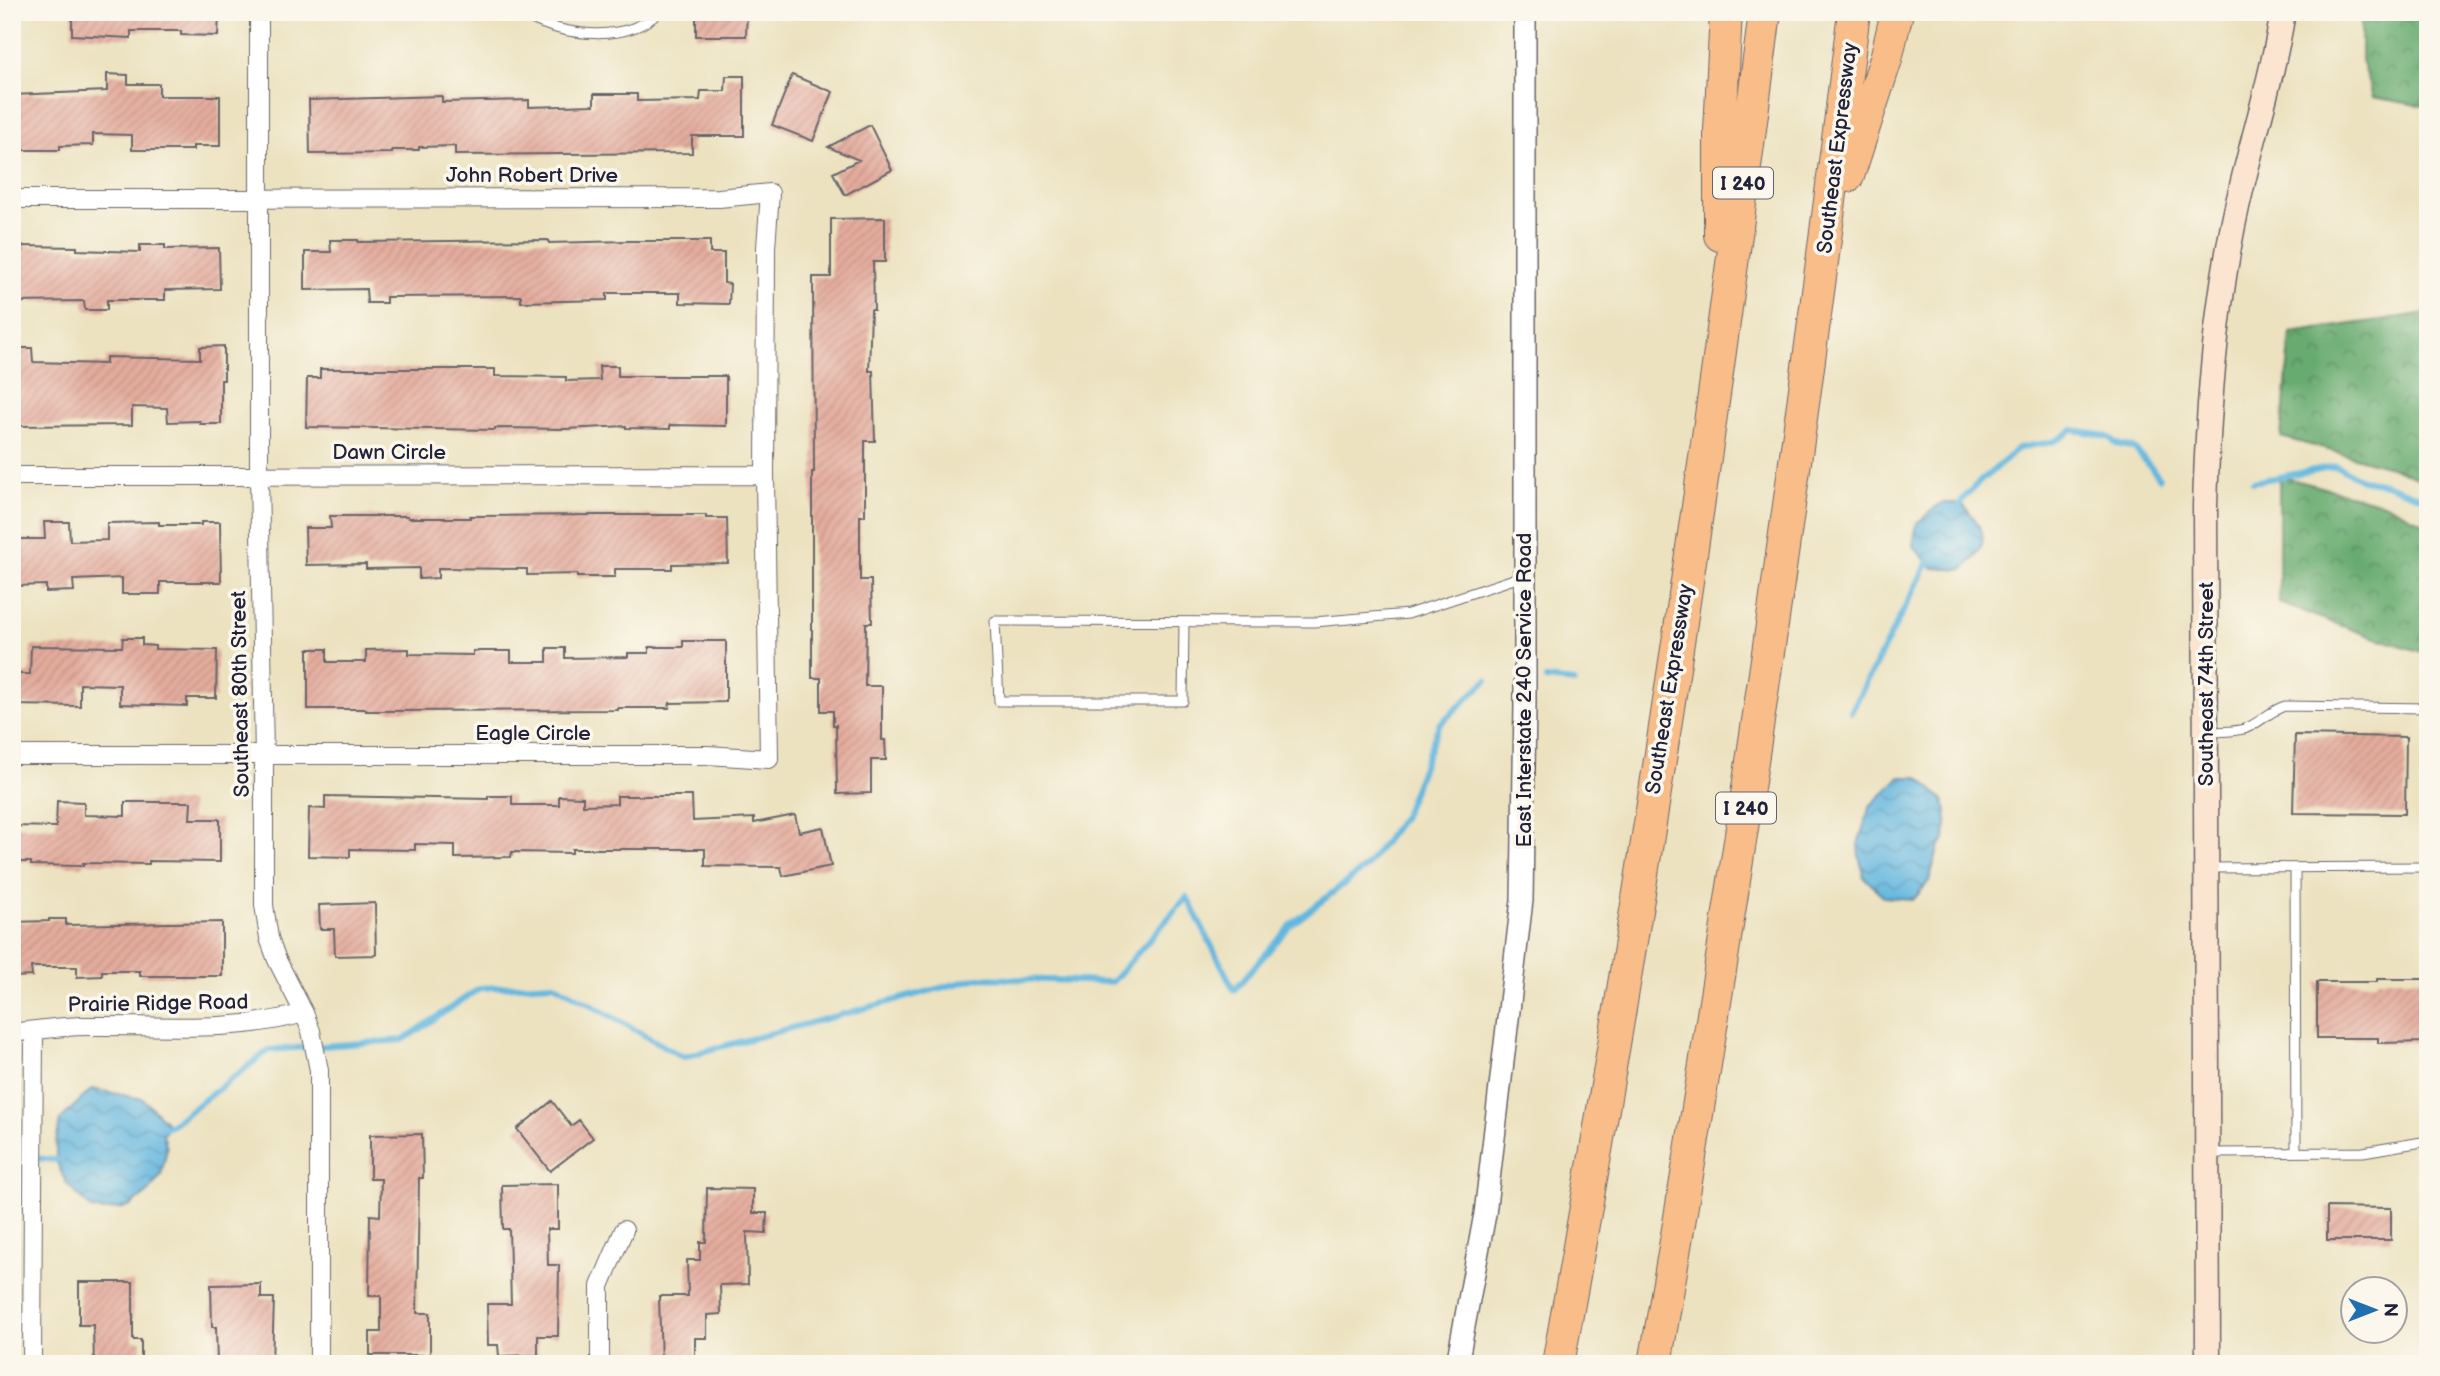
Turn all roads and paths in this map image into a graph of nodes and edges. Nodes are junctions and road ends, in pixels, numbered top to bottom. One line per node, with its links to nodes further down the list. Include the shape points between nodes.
1 (258, 12): 11 (street, Southeast 80th Street)
2 (526, 12): 3 (lane, via 546,26 622,33)
3 (659, 12)
4 (1525, 12): 17 (street, East Interstate 240 Service Road)
5 (1726, 12): 13 (highway, via 1720,130)
6 (1765, 12): 13 (highway, Southeast Expressway / I 240)
7 (1854, 12): 12 (highway, Southeast Expressway / I 240)
8 (1897, 12): 12 (highway)
9 (2283, 12): 20 (main road, Southeast 74th Street, via 2233,224 2211,377 2205,506)
10 (12, 199): 11 (street, John Robert Drive)
11 (258, 199): 14 (street, Southeast 80th Street); 15 (street, John Robert Drive, via 719,198 770,193)
12 (1825, 251): 38 (highway, Southeast Expressway / I 240, via 1740,849)
13 (1719, 353): 37 (highway, Southeast Expressway / I 240, via 1678,640)
14 (259, 475): 15 (street, Dawn Circle); 16 (street, Dawn Circle); 22 (street, Southeast 80th Street)
15 (765, 475): 22 (street, Eagle Circle, via 769,759 707,754)
16 (12, 476)
17 (1525, 575): 18 (lane, via 1408,614 1314,622); 36 (street, East Interstate 240 Service Road, via 1522,900 1485,1214)
18 (1184, 622): 18 (lane, via 995,621 999,701 1183,701)
19 (2428, 708): 20 (lane, via 2284,706 2244,728)
20 (2207, 733): 24 (main road, Southeast 74th Street)
21 (12, 755): 22 (street, Eagle Circle)
22 (264, 757): 26 (street, Southeast 80th Street, via 264,905 269,938)
23 (2428, 867): 25 (lane)
24 (2207, 868): 25 (lane); 31 (main road, Southeast 74th Street)
25 (2295, 868): 30 (lane)
26 (304, 1013): 27 (street, Prairie Ridge Road, via 247,1026 84,1026); 34 (street, Southeast 80th Street, via 319,1070)
27 (34, 1031): 28 (street, Prairie Ridge Road); 33 (street)
28 (12, 1033)
29 (2428, 1141): 30 (lane, via 2363,1152)
30 (2296, 1152): 31 (lane)
31 (2207, 1153): 39 (main road, Southeast 74th Street)
32 (624, 1230): 35 (street, via 600,1286)
33 (32, 1364)
34 (318, 1364)
35 (600, 1364)
36 (1457, 1364)
37 (1558, 1364)
38 (1655, 1364)
39 (2208, 1364)

